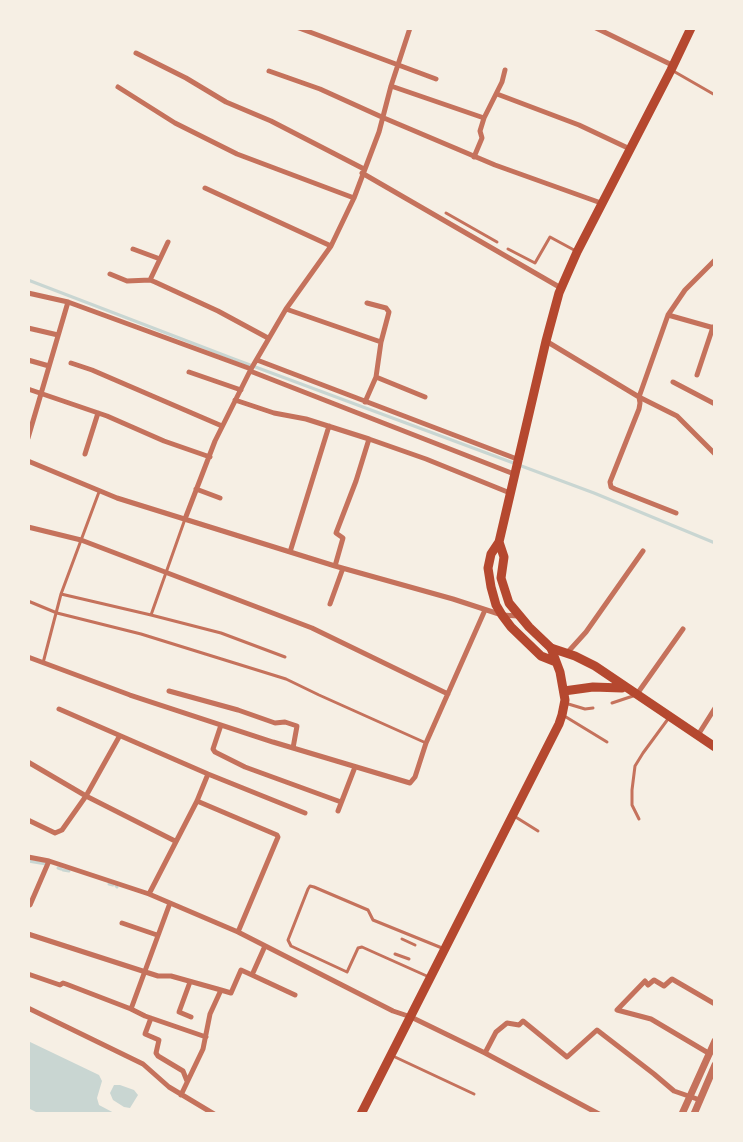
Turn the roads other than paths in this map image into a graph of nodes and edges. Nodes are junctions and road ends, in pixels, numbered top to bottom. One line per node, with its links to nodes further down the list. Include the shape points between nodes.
1 (299, 28): 6 (street)
2 (410, 28): 6 (street)
3 (691, 28): 7 (main road)
4 (600, 29): 7 (street)
5 (136, 53): 19 (street)
6 (398, 65): 10 (street); 11 (street)
7 (672, 68): 14 (lane); 17 (main road)
8 (505, 70): 13 (street)
9 (269, 71): 15 (street)
10 (436, 79)
11 (391, 86): 15 (street); 16 (street)
12 (118, 87): 21 (street, via 237,154)
13 (497, 94): 16 (street); 17 (street)
14 (715, 95)
15 (384, 118): 18 (street); 19 (street)
16 (484, 118): 18 (street)
17 (631, 150): 22 (main road)
18 (474, 157): 22 (street)
19 (363, 171): 21 (street); 34 (street)
20 (205, 188): 26 (street)
21 (354, 198): 26 (street)
22 (602, 203): 29 (main road)
23 (446, 213): 25 (lane)
24 (168, 242): 30 (street)
25 (497, 242)
26 (331, 246): 38 (street)
27 (133, 249): 30 (street)
28 (508, 249): 29 (lane, via 535,263 550,237)
29 (577, 252): 34 (main road)
30 (160, 259): 33 (street)
31 (713, 265): 39 (street, via 685,290)
32 (110, 274): 33 (street, via 127,281)
33 (150, 280): 43 (street)
34 (561, 288): 44 (main road)
35 (28, 293): 36 (street)
36 (68, 302): 42 (street); 50 (street)
37 (367, 303): 45 (street, via 389,312)
38 (286, 309): 43 (street); 45 (street)
39 (668, 315): 41 (street); 59 (street)
40 (28, 328): 42 (street)
41 (714, 328): 52 (street)
42 (58, 335): 49 (street)
43 (268, 338): 47 (street)
44 (546, 341): 59 (street); 71 (main road)
45 (381, 342): 53 (street)
46 (28, 360): 49 (street)
47 (256, 361): 50 (street); 61 (street)
48 (71, 363): 64 (street)
49 (49, 366): 57 (street)
50 (250, 370): 56 (street); 73 (street)
51 (189, 372): 56 (street)
52 (697, 375)
53 (376, 377): 58 (street); 61 (street)
54 (673, 382): 62 (street)
55 (28, 389): 57 (street)
56 (241, 390): 60 (street)
57 (41, 393): 63 (street); 66 (street)
58 (425, 397)
59 (639, 397): 68 (street, via 677,416); 78 (street, via 610,485)
60 (235, 400): 64 (street); 65 (street)
61 (365, 402): 71 (street)
62 (715, 404)
63 (98, 413): 69 (street); 70 (street)
64 (222, 426): 70 (street)
65 (329, 426): 67 (street); 84 (street)
66 (28, 438)
67 (369, 439): 77 (street); 85 (street, via 336,533 343,537)
68 (715, 453)
69 (85, 454)
70 (210, 457): 74 (street)
71 (519, 460): 73 (main road)
72 (28, 461): 75 (street)
73 (515, 474): 77 (main road)
74 (196, 489): 76 (street); 79 (street)
75 (100, 491): 79 (street); 81 (lane)
76 (220, 498)
77 (510, 498): 82 (main road)
78 (676, 513)
79 (185, 519): 84 (street); 86 (lane)
80 (28, 527): 81 (street)
81 (81, 540): 86 (street); 87 (lane)
82 (499, 542): 93 (main road, via 488,568); 94 (main road, via 504,557 501,578 509,603)
83 (643, 551): 97 (street)
84 (290, 552): 85 (street)
85 (339, 567): 89 (street); 90 (street)
86 (166, 572): 92 (lane); 105 (street, via 312,628)
87 (61, 594): 91 (lane); 92 (lane)
88 (28, 601): 91 (lane)
89 (330, 604)
90 (485, 610): 93 (street); 105 (street)
91 (57, 613): 101 (lane); 118 (lane, via 286,679)
92 (151, 615): 99 (lane)
93 (502, 615): 94 (street); 100 (main road, via 541,656)
94 (520, 616): 96 (main road)
95 (683, 629): 106 (street)
96 (551, 648): 97 (main road); 100 (main road)
97 (567, 653): 102 (main road)
98 (28, 657): 101 (street)
99 (285, 657)
100 (556, 662): 104 (main road)
101 (43, 663): 114 (street)
102 (625, 688): 104 (main road); 106 (main road)
103 (169, 691): 120 (street, via 297,726)
104 (564, 691): 107 (main road)
105 (448, 694): 118 (street)
106 (636, 695): 108 (lane); 113 (main road)
107 (564, 703): 109 (lane); 112 (main road)
108 (612, 703)
109 (593, 708)
110 (715, 708): 115 (street)
111 (59, 709): 116 (street)
112 (562, 715): 117 (lane); 129 (main road)
113 (669, 717): 115 (main road); 130 (lane, via 635,766 632,805)
114 (221, 725): 120 (street); 126 (street, via 214,752)
115 (698, 736): 119 (main road)
116 (119, 737): 123 (street); 124 (street)
117 (607, 742)
118 (426, 743): 122 (street, via 410,783)
119 (715, 747)
120 (293, 748): 122 (street)
121 (28, 762): 124 (street)
122 (355, 767): 126 (street)
123 (208, 774): 125 (street); 128 (street)
124 (86, 796): 131 (street, via 58,833); 133 (street)
125 (197, 801): 133 (street); 142 (street, via 278,837)
126 (341, 802): 127 (street)
127 (338, 811)
128 (305, 813)
129 (513, 815): 132 (lane); 152 (main road)
130 (639, 819)
131 (28, 820)
132 (538, 831)
133 (175, 841): 136 (street)
134 (28, 857): 135 (street)
135 (48, 864): 136 (street); 137 (street)
136 (149, 894): 138 (street)
137 (28, 904)
138 (169, 906): 142 (street); 144 (street)
139 (373, 920): 141 (lane); 145 (lane); 157 (lane, via 368,910 310,886 288,940)
140 (122, 923): 144 (street)
141 (371, 925)
142 (238, 932): 150 (street)
143 (28, 934): 159 (street)
144 (157, 935): 159 (street)
145 (411, 935): 148 (lane); 152 (lane)
146 (402, 939): 148 (lane)
147 (364, 941): 151 (lane)
148 (408, 942): 149 (lane)
149 (415, 945)
150 (265, 946): 161 (street); 170 (street)
151 (362, 947): 157 (lane, via 347,972); 158 (lane)
152 (445, 950): 162 (main road)
153 (395, 954): 155 (lane)
154 (327, 957): 157 (lane)
155 (402, 957): 156 (lane); 158 (lane)
156 (409, 959)
157 (324, 963)
158 (399, 964): 162 (lane)
159 (143, 971): 163 (street); 168 (street)
160 (28, 974): 168 (street)
161 (252, 975): 164 (street, via 241,970 231,993); 165 (street)
162 (431, 978): 170 (main road)
163 (190, 982): 164 (street); 169 (street, via 179,1012)
164 (221, 990): 172 (street)
165 (295, 995)
166 (715, 1004): 175 (street, via 672,979 664,986 654,980 648,985 645,981 617,1010 651,1019)
167 (28, 1008): 180 (street, via 143,1064)
168 (131, 1009): 171 (street)
169 (191, 1017)
170 (411, 1017): 174 (street); 176 (main road)
171 (151, 1018): 172 (street); 178 (street, via 145,1034 159,1040 158,1056 183,1071)
172 (206, 1037): 178 (street)
173 (715, 1041): 175 (street)
174 (485, 1053): 181 (street, via 507,1023 523,1021 566,1057 597,1030 674,1091); 185 (street)
175 (710, 1054): 181 (street)
176 (391, 1055): 179 (lane); 184 (main road)
177 (715, 1065): 182 (street)
178 (188, 1082): 180 (street)
179 (474, 1094)
180 (181, 1095): 183 (street)
181 (690, 1097): 182 (street); 186 (street)
182 (700, 1100): 187 (street)
183 (214, 1114)
184 (361, 1114)
185 (599, 1114)
186 (682, 1114)
187 (694, 1114)

